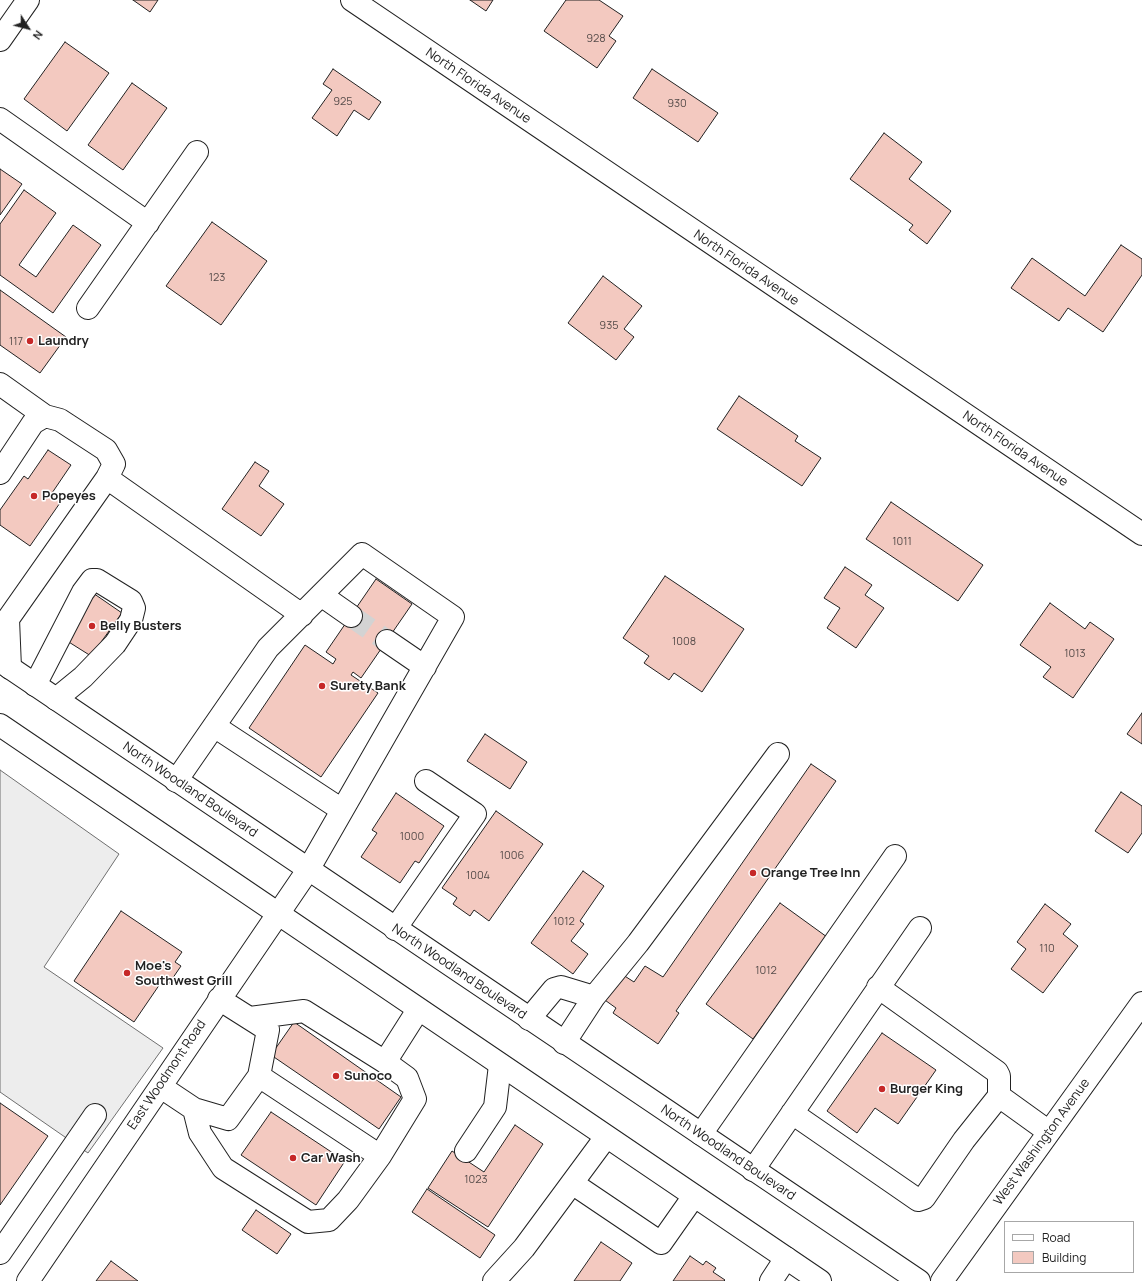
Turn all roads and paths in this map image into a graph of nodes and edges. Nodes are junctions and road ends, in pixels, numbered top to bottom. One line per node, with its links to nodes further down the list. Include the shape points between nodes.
1 (28, 0): 3 (main road)
2 (352, 0): 12 (main road, North Florida Avenue)
3 (0, 40)
4 (0, 119): 6 (main road)
5 (197, 152): 6 (main road)
6 (148, 223): 7 (main road)
7 (88, 308)
8 (0, 384): 9 (main road)
9 (45, 416): 10 (main road, via 34,423); 11 (main road, via 60,420 106,450 114,464)
10 (0, 473)
11 (107, 478): 14 (main road); 17 (main road, via 8,619)
12 (1142, 534)
13 (321, 595): 14 (main road); 15 (main road); 18 (main road, East Woodmont Road, via 362,554 454,617)
14 (302, 615): 22 (main road, via 268,648)
15 (351, 616)
16 (387, 641): 18 (main road)
17 (5, 664): 19 (main road, North Woodland Boulevard)
18 (425, 667): 26 (main road, East Woodmont Road)
19 (35, 685): 20 (main road, North Woodland Boulevard); 20 (main road, via 83,592 92,580 97,580 131,601 134,608 131,620 115,644 83,677)
20 (56, 699): 24 (main road, North Woodland Boulevard)
21 (0, 725): 29 (main road)
22 (214, 726): 24 (main road); 26 (main road)
23 (778, 754): 33 (main road, via 638,943)
24 (176, 781): 28 (main road, North Woodland Boulevard)
25 (426, 781): 31 (main road, via 475,814)
26 (342, 810): 28 (main road, East Woodmont Road)
27 (895, 856): 49 (main road)
28 (308, 870): 29 (main road, East Woodmont Road); 31 (main road, North Woodland Boulevard)
29 (277, 914): 34 (main road, East Woodmont Road); 36 (main road)
30 (920, 928): 32 (main road)
31 (395, 929): 38 (main road, North Woodland Boulevard)
32 (878, 987): 44 (main road, via 997,1072); 46 (main road)
33 (594, 997): 38 (main road, via 561,987 554,989); 39 (main road)
34 (219, 999): 37 (main road); 43 (main road, East Woodmont Road)
35 (1142, 1003): 48 (main road, West Washington Avenue)
36 (418, 1010): 40 (main road); 41 (main road)
37 (250, 1018): 40 (main road, via 304,1011); 42 (main road, via 268,1030)
38 (529, 1019): 39 (main road, North Woodland Boulevard)
39 (564, 1042): 49 (main road, North Woodland Boulevard)
40 (385, 1062): 52 (main road, via 407,1078 415,1099)
41 (500, 1065): 50 (main road); 51 (main road, via 495,1107)
42 (259, 1076): 45 (main road, via 228,1119); 52 (main road)
43 (161, 1086): 45 (main road); 58 (main road, East Woodmont Road)
44 (999, 1086): 46 (main road, via 924,1198 918,1200); 48 (main road)
45 (194, 1109): 52 (main road, via 200,1133 223,1168 308,1222 329,1220 348,1200)
46 (792, 1113): 53 (main road)
47 (95, 1115): 56 (main road)
48 (1049, 1132): 63 (main road, West Washington Avenue)
49 (701, 1134): 53 (main road, North Woodland Boulevard)
50 (606, 1137): 54 (main road); 55 (main road)
51 (466, 1151)
52 (380, 1156)
53 (753, 1170): 62 (main road, North Woodland Boulevard)
54 (572, 1183): 55 (main road, via 661,1243); 59 (main road, via 524,1248)
55 (694, 1196): 57 (main road)
56 (0, 1253)
57 (786, 1258): 60 (main road); 61 (main road)
58 (28, 1281)
59 (494, 1281)
60 (771, 1281)
61 (820, 1281)
62 (919, 1281)
63 (942, 1281)

